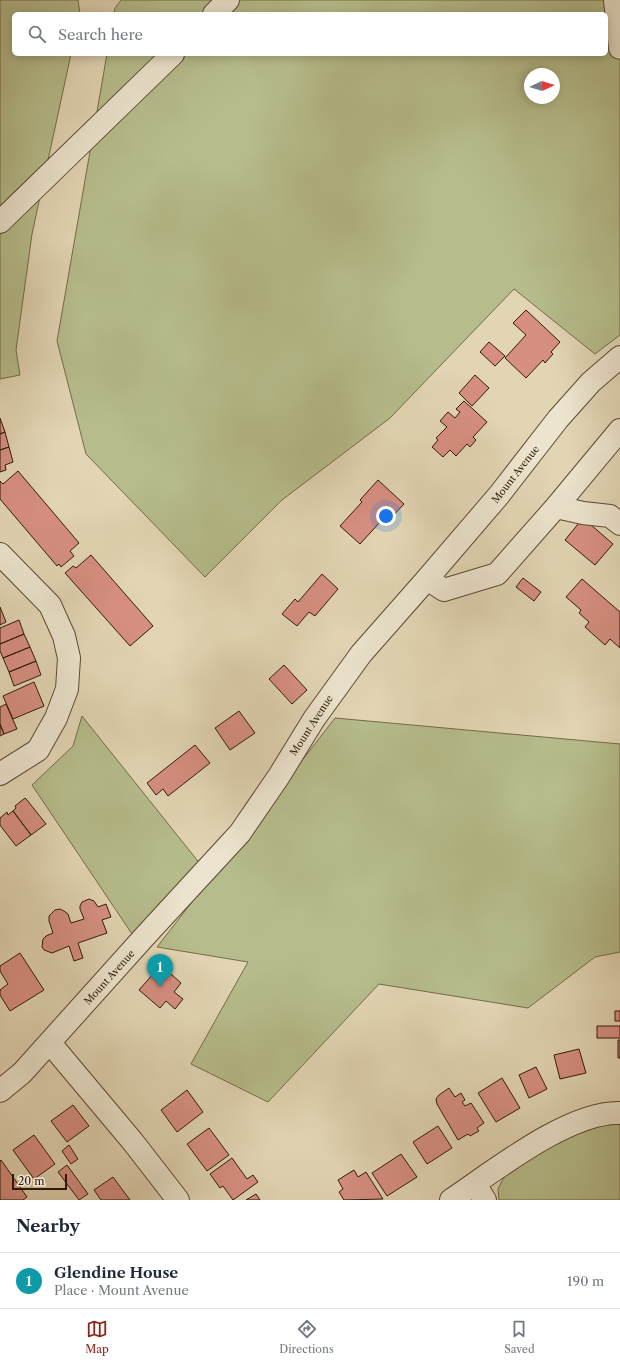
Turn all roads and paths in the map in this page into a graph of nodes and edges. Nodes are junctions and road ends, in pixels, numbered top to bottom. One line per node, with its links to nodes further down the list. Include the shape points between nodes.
1 (228, 0): 3 (street)
2 (615, 0): 4 (street)
3 (216, 12)
4 (620, 48)
5 (171, 56): 6 (street)
6 (0, 222)
7 (620, 357): 12 (street, Mount Avenue, via 591,382 558,419 499,495)
8 (620, 430): 9 (street)
9 (556, 507): 10 (street, via 610,516); 12 (street, via 497,574 444,590)
10 (620, 524)
11 (0, 554): 13 (street, via 50,605 64,636 69,658 67,689 56,718 38,750)
12 (427, 579): 14 (street, Mount Avenue, via 360,654 314,719 240,833)
13 (0, 774)
14 (50, 1043): 15 (street, Mount Avenue, via 22,1073); 18 (street)
15 (0, 1091)
16 (620, 1113): 17 (street, via 582,1120 536,1142)
17 (480, 1192): 19 (street)
18 (178, 1200)
19 (451, 1200)

